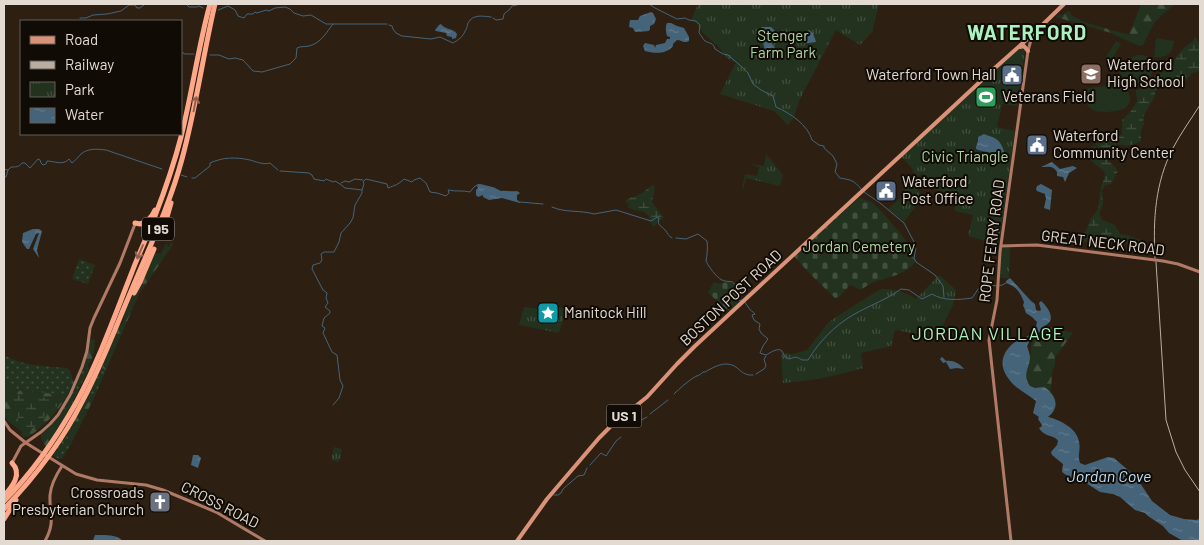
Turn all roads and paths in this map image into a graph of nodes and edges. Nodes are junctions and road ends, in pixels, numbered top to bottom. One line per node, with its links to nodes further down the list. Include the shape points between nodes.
1 (210, 4): 8 (highway, I 95, via 182,135)
2 (215, 4): 7 (highway, I 95, one-way to 2)
3 (1064, 4): 4 (main road, BOSTON POST ROAD / US 1)
4 (1033, 34): 5 (main road, BOSTON POST ROAD / US 1); 6 (main road, ROPE FERRY ROAD)
5 (1015, 49): 6 (main road, via 1024,46); 26 (main road, BOSTON POST ROAD / US 1, via 682,359 647,397 612,425 547,499)
6 (1028, 51): 11 (main road, ROPE FERRY ROAD)
7 (182, 161): 10 (highway); 14 (highway, I 95)
8 (167, 185): 9 (highway, via 151,217 142,224); 21 (highway, I 95, one-way to 21, via 77,400 44,454)
9 (135, 223): 16 (main road, via 91,324 85,358 76,382 54,420)
10 (163, 231)
11 (1001, 246): 13 (main road, GREAT NECK ROAD, via 1037,245 1163,261); 27 (main road, ROPE FERRY ROAD, via 989,349)
12 (154, 249): 14 (highway)
13 (1200, 272)
14 (120, 317): 19 (highway, I 95, via 84,399)
15 (4, 421): 16 (main road, CROSS ROAD)
16 (26, 443): 17 (main road); 18 (main road, CROSS ROAD)
17 (12, 463): 20 (highway, via 17,475)
18 (62, 466): 24 (main road, via 51,492 52,519); 25 (main road, CROSS ROAD, via 97,480 164,490 216,512)
19 (35, 473): 22 (highway, I 95); 23 (highway)
20 (4, 496)
21 (4, 502)
22 (4, 509)
23 (4, 518)
24 (45, 541)
25 (265, 541)
26 (517, 541)
27 (1011, 541)

